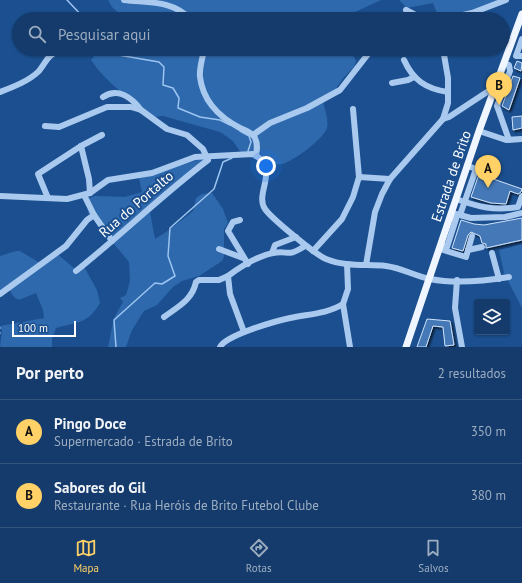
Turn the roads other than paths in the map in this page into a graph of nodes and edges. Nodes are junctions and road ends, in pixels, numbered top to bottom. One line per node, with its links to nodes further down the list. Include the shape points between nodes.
1 (124, 0): 4 (street, via 170,4)
2 (506, 0): 6 (street)
3 (406, 10): 5 (street)
4 (184, 12)
5 (410, 12)
6 (475, 12)
7 (522, 14): 9 (main road, Estrada de Brito)
8 (522, 40): 15 (street, via 516,56)
9 (510, 47)
10 (47, 56): 21 (street, via 31,77)
11 (203, 56): 29 (street, via 200,76 209,104 224,120)
12 (367, 56): 29 (street, via 340,90 307,108 270,123)
13 (444, 56): 22 (street)
14 (507, 56): 17 (main road, Estrada de Brito)
15 (522, 56)
16 (404, 60): 18 (street)
17 (504, 63): 20 (main road, Estrada de Brito); 32 (street, via 509,65 510,71 497,106)
18 (414, 77): 19 (street); 22 (street, via 428,87)
19 (392, 83)
20 (494, 90): 26 (street); 28 (main road, Estrada de Brito)
21 (0, 92)
22 (448, 92): 26 (street, via 448,103)
23 (103, 97): 25 (street, via 113,93 123,95 133,100)
24 (353, 109): 37 (street)
25 (141, 110): 27 (street, via 113,106 59,127); 34 (street, via 160,126 187,136 203,149)
26 (443, 119): 38 (street)
27 (46, 126)
28 (479, 131): 32 (street); 36 (main road, Estrada de Brito)
29 (253, 134): 35 (street, via 258,145)
30 (102, 135): 33 (street)
31 (522, 139): 32 (street)
32 (509, 140)
33 (81, 146): 39 (street, via 89,179); 42 (street, via 38,174)
34 (206, 155): 35 (street); 39 (street, via 185,159 174,166 152,173 108,180); 52 (street, Rua do Portalto, via 208,160 172,187)
35 (256, 156): 51 (street, via 266,171 263,200 265,210)
36 (468, 166): 43 (main road, Estrada de Brito); 44 (street, via 476,169)
37 (359, 177): 38 (street); 58 (street, via 342,219)
38 (390, 179): 64 (street, via 375,212)
39 (87, 194): 42 (street, via 67,200); 46 (street)
40 (0, 196): 42 (street)
41 (522, 196): 44 (street, via 518,207 504,209 482,208)
42 (48, 198)
43 (456, 200): 44 (street); 47 (main road, Estrada de Brito)
44 (465, 202): 48 (street)
45 (522, 214): 48 (street, via 471,218)
46 (94, 215): 52 (street); 71 (street, via 66,246)
47 (451, 215): 48 (street); 54 (main road, Estrada de Brito)
48 (460, 215)
49 (240, 220): 61 (street, via 233,222 228,231 244,254)
50 (472, 236): 57 (street)
51 (296, 237): 53 (street); 59 (street, via 275,245)
52 (112, 242): 65 (street, Rua do Portalto)
53 (305, 246): 58 (street); 59 (street, via 293,254)
54 (440, 247): 57 (street, via 463,257); 68 (main road, Estrada de Brito)
55 (482, 247): 57 (street)
56 (219, 248): 61 (street)
57 (468, 250)
58 (312, 251): 63 (street, via 326,260)
59 (272, 253): 62 (street)
60 (492, 253): 69 (street)
61 (243, 258): 62 (street)
62 (248, 264): 66 (street)
63 (347, 264): 64 (street); 72 (street, via 348,289)
64 (366, 265): 68 (street, via 404,270)
65 (76, 271)
66 (228, 276): 73 (street, via 218,280 199,280 191,297); 74 (street, via 230,294)
67 (509, 277): 69 (street)
68 (430, 279): 70 (street); 77 (main road, Estrada de Brito)
69 (499, 279): 70 (street)
70 (457, 280): 78 (street, via 455,308)
71 (0, 294)
72 (343, 304): 74 (street, via 328,311 289,318); 76 (street)
73 (164, 317)
74 (244, 332): 75 (street, via 225,341)
75 (220, 347)
76 (350, 347)
77 (406, 347)
78 (462, 347)

